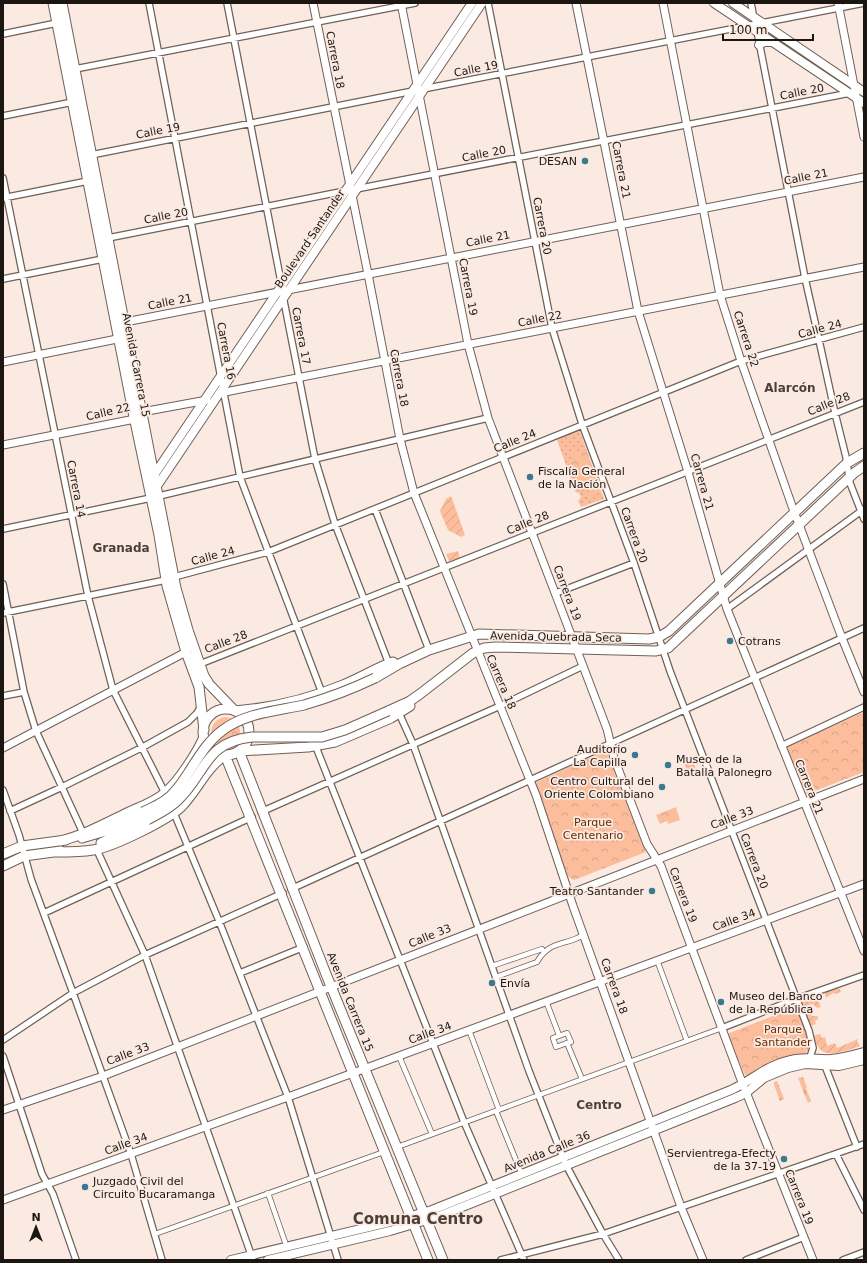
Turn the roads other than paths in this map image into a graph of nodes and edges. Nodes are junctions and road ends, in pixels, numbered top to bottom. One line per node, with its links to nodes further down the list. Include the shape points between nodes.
1 (53, 3): 19 (main road, Avenida Carrera 15)
2 (62, 3): 28 (main road, Avenida Carrera 15)
3 (149, 3): 26 (street, Carrera 16)
4 (226, 3): 22 (street, Carrera 17)
5 (313, 3): 18 (street, Carrera 18)
6 (414, 3): 16 (street)
7 (472, 3): 30 (main road, Boulevard Santander)
8 (482, 3): 30 (main road, Boulevard Santander)
9 (488, 3): 29 (street, Carrera 20)
10 (576, 3): 27 (street, Carrera 21)
11 (663, 3): 23 (street, Carrera 22)
12 (714, 3): 20 (main road)
13 (733, 3): 20 (main road)
14 (751, 3): 20 (street)
15 (864, 3): 17 (street, Calle 19)
16 (401, 4): 18 (street); 30 (street, Carrera 19)
17 (838, 6): 20 (street, Calle 19); 31 (street)
18 (317, 22): 22 (street); 34 (street, Carrera 18)
19 (57, 23): 21 (street); 32 (main road, Avenida Carrera 15)
20 (755, 24): 23 (street, Calle 19); 24 (main road); 25 (street); 31 (main road)
21 (3, 34)
22 (233, 38): 26 (street); 37 (street, Carrera 17)
23 (671, 41): 27 (street, Calle 19); 38 (street, Carrera 22)
24 (772, 42): 25 (main road); 31 (main road)
25 (759, 45): 35 (street)
26 (158, 53): 28 (street); 40 (street, Carrera 16)
27 (587, 57): 29 (street, Calle 19); 41 (street, Carrera 21)
28 (75, 69): 42 (main road, Avenida Carrera 15)
29 (502, 74): 30 (street, Calle 19); 43 (street, Carrera 20)
30 (418, 90): 34 (street, Calle 19); 44 (street, Carrera 19); 48 (main road, Boulevard Santander)
31 (858, 92): 33 (main road); 35 (street, Calle 20); 39 (street)
32 (73, 102): 36 (street); 47 (main road, Avenida Carrera 15)
33 (864, 103)
34 (334, 107): 37 (street, Calle 19); 48 (street, Carrera 18)
35 (772, 108): 38 (street, Calle 20); 49 (street)
36 (3, 116)
37 (250, 124): 40 (street, Calle 19); 51 (street, Carrera 17)
38 (687, 125): 41 (street, Calle 20); 52 (street, Carrera 22)
39 (864, 137)
40 (175, 138): 42 (street, Calle 19); 53 (street, Carrera 16)
41 (604, 141): 43 (street, Calle 20); 54 (street, Carrera 21)
42 (91, 155): 55 (main road, Avenida Carrera 15)
43 (518, 158): 44 (street, Calle 20); 56 (street, Carrera 20)
44 (434, 174): 48 (street, Calle 20); 57 (street, Carrera 19)
45 (864, 177): 49 (street, Calle 21)
46 (3, 178): 50 (street, Carrera 14)
47 (88, 181): 50 (street); 58 (main road, Avenida Carrera 15)
48 (350, 190): 51 (street, Calle 20); 60 (street, Carrera 18); 64 (main road, Boulevard Santander)
49 (788, 192): 52 (street, Calle 21); 62 (street)
50 (5, 197): 61 (street, Carrera 14)
51 (266, 207): 53 (street, Calle 20); 64 (street, Carrera 17)
52 (703, 208): 54 (street, Calle 21); 65 (street, Carrera 22)
53 (191, 222): 55 (street, Calle 20); 66 (street, Carrera 16)
54 (620, 225): 56 (street, Calle 21); 67 (street, Carrera 21)
55 (108, 238): 68 (main road, Avenida Carrera 15)
56 (535, 242): 57 (street, Calle 21); 70 (street, Carrera 20)
57 (451, 258): 60 (street, Calle 21); 73 (street, Carrera 19)
58 (103, 259): 61 (street); 68 (main road, Avenida Carrera 15)
59 (864, 267): 62 (street, Calle 22)
60 (368, 274): 64 (street, Calle 21); 75 (street, Carrera 18)
61 (23, 275): 63 (street); 74 (street, Carrera 14)
62 (805, 278): 65 (street, Calle 22); 72 (street)
63 (3, 279)
64 (283, 291): 66 (street, Calle 21); 78 (main road, Boulevard Santander); 79 (street, Carrera 17); 80 (main road, Boulevard Santander)
65 (720, 295): 67 (street, Calle 22); 76 (street, Carrera 22)
66 (208, 306): 68 (street, Calle 21); 78 (street, Carrera 16)
67 (638, 311): 70 (street, Calle 22); 81 (street, Carrera 21)
68 (120, 323): 71 (main road, Avenida Carrera 15)
69 (864, 327): 72 (street, Calle 24)
70 (552, 328): 73 (street, Calle 22); 87 (street, Carrera 20)
71 (123, 338): 74 (street); 85 (main road, Avenida Carrera 15)
72 (819, 340): 76 (street, Calle 24); 84 (street)
73 (468, 344): 75 (street, Calle 22); 86 (street, Carrera 19)
74 (39, 355): 77 (street); 88 (street, Carrera 14)
75 (385, 361): 79 (street, Calle 22); 89 (street, Carrera 18)
76 (741, 361): 81 (street, Calle 24); 90 (street, Carrera 22)
77 (3, 362)
78 (221, 376): 80 (street, Carrera 16); 82 (main road, Boulevard Santander)
79 (299, 377): 80 (street, Calle 22); 94 (street, Carrera 17)
80 (221, 393): 82 (street, Calle 22); 99 (street, Carrera 16); 101 (main road, Boulevard Santander)
81 (663, 393): 87 (street, Calle 24); 97 (street, Carrera 21)
82 (204, 400): 85 (street, Calle 22); 98 (main road, Boulevard Santander)
83 (864, 402): 84 (street, Calle 28)
84 (835, 414): 90 (street, Calle 28); 95 (street)
85 (138, 415): 88 (street, Calle 22); 98 (main road, Avenida Carrera 15); 101 (main road, Avenida Carrera 15)
86 (488, 418): 89 (street); 93 (street, Carrera 19)
87 (582, 424): 93 (street, Calle 24); 104 (street, Carrera 20)
88 (55, 435): 91 (street, Calle 22); 108 (street, Carrera 14)
89 (400, 439): 94 (street); 102 (street, Carrera 18)
90 (769, 440): 97 (street, Calle 28); 107 (street, Carrera 22)
91 (3, 445)
92 (864, 453): 95 (main road)
93 (503, 457): 102 (street, Calle 24); 113 (street, Carrera 19)
94 (315, 459): 99 (street); 110 (street, Carrera 17)
95 (847, 463): 100 (street); 107 (main road)
96 (864, 466): 100 (main road)
97 (688, 472): 104 (street, Calle 28); 119 (street, Carrera 21)
98 (154, 475): 101 (main road, Avenida Carrera 15)
99 (240, 477): 103 (street); 115 (street, Carrera 16)
100 (849, 477): 106 (street); 111 (main road)
101 (153, 485): 103 (main road, Avenida Carrera 15)
102 (414, 493): 105 (street, Calle 24); 117 (street, Carrera 18)
103 (155, 497): 108 (street); 118 (main road, Avenida Carrera 15, via 160,542)
104 (612, 502): 113 (street, Calle 28); 116 (street, Carrera 20)
105 (375, 509): 110 (street, Calle 24); 121 (street)
106 (862, 509): 109 (street); 114 (street)
107 (795, 513): 111 (street, Carrera 22); 119 (main road)
108 (71, 515): 112 (street); 123 (street, Carrera 14)
109 (864, 519)
110 (335, 524): 115 (street, Calle 24); 125 (street, Carrera 17)
111 (799, 524): 114 (street, Carrera 22); 124 (main road)
112 (3, 529)
113 (532, 533): 117 (street, Calle 28); 122 (street, Carrera 19)
114 (809, 550): 126 (street); 133 (street, Carrera 22)
115 (268, 552): 118 (street, Calle 24); 128 (street, Carrera 16)
116 (634, 563): 122 (street); 132 (street, Carrera 20)
117 (444, 568): 121 (street, Calle 28); 130 (street, Carrera 18)
118 (170, 579): 123 (street, Calle 24); 138 (main road, Avenida Carrera 15, via 171,602); 139 (main road, Avenida Carrera 15)
119 (719, 583): 124 (street, Carrera 21); 132 (main road, via 669,631)
120 (3, 584): 127 (street)
121 (404, 584): 125 (street, Calle 28); 135 (street)
122 (556, 593): 131 (street, Carrera 19)
123 (88, 596): 127 (street, Calle 24); 143 (street, Carrera 14)
124 (723, 596): 126 (street, Carrera 21); 136 (main road)
125 (364, 599): 128 (street, Calle 28); 140 (street, Carrera 17)
126 (727, 609): 142 (street, Carrera 21)
127 (6, 612): 144 (street)
128 (296, 626): 139 (street, Calle 28); 146 (street, Carrera 16)
129 (864, 628): 133 (street)
130 (470, 636): 131 (main road, Avenida Quebrada Seca, via 485,634); 135 (main road, Avenida Quebrada Seca); 137 (street, Carrera 18)
131 (572, 637): 132 (main road, Avenida Quebrada Seca); 134 (street, Carrera 19)
132 (659, 637): 136 (street, Carrera 20)
133 (842, 638): 142 (street); 145 (street, Carrera 22)
134 (577, 649): 136 (main road, Avenida Quebrada Seca); 137 (main road, Avenida Quebrada Seca, via 496,647); 141 (street, Carrera 19)
135 (429, 650): 140 (main road); 174 (main road, Avenida Quebrada Seca, bridge, via 354,688 301,705 252,716 232,724 215,737 176,791)
136 (663, 650): 153 (street, Carrera 20)
137 (477, 651): 149 (street, Carrera 18); 152 (main road, Avenida Quebrada Seca, via 429,687 409,706)
138 (186, 652): 143 (street); 148 (main road, Avenida Carrera 15, via 198,687)
139 (200, 664): 151 (main road, Avenida Carrera 15, via 209,684)
140 (389, 664): 146 (main road)
141 (584, 666): 149 (street); 157 (street, Carrera 19)
142 (754, 678): 153 (street); 159 (street, Carrera 21)
143 (113, 690): 154 (street); 160 (street, Carrera 14)
144 (24, 692): 147 (street); 154 (street)
145 (864, 692)
146 (322, 693): 151 (main road, via 271,706)
147 (3, 696)
148 (201, 706): 155 (main road, Avenida Carrera 15); 160 (street, via 188,722)
149 (500, 706): 156 (street); 165 (street, Carrera 18)
150 (864, 708): 159 (street)
151 (235, 711): 155 (main road, via 228,709 214,713 205,723); 162 (main road, via 245,718 249,730 247,742)
152 (395, 711): 156 (street); 158 (main road, via 343,740); 174 (main road, Avenida Quebrada Seca, bridge, via 322,738 252,737 226,744 208,759 178,800 162,812)
153 (684, 711): 157 (street); 177 (street, Carrera 20)
154 (36, 731): 161 (street); 167 (street)
155 (204, 734): 163 (main road, via 207,744); 169 (main road, via 176,782)
156 (413, 744): 166 (street); 176 (street)
157 (611, 744): 165 (street); 185 (street, Carrera 19, via 647,844)
158 (316, 746): 162 (main road); 166 (street)
159 (781, 746): 170 (street, Carrera 21)
160 (143, 747): 167 (street); 169 (street, Carrera 14)
161 (3, 748)
162 (239, 751): 163 (main road); 172 (main road, Avenida Carrera 15)
163 (225, 755): 173 (main road, via 211,766 189,798); 175 (main road, Avenida Carrera 15)
164 (864, 779): 170 (street, Calle 33)
165 (530, 780): 176 (street); 191 (street, Carrera 18)
166 (330, 782): 172 (street); 184 (street)
167 (62, 787): 171 (street); 178 (street)
168 (3, 790): 171 (street)
169 (165, 793): 178 (main road)
170 (804, 802): 177 (street, Calle 33); 190 (street, Carrera 21)
171 (10, 811): 179 (street)
172 (261, 812): 189 (main road, Avenida Carrera 15)
173 (174, 813): 180 (street); 181 (main road, via 125,839)
174 (145, 816): 178 (main road, Avenida Quebrada Seca, via 109,830); 181 (main road, Avenida Quebrada Seca)
175 (252, 817): 180 (street); 189 (main road, Avenida Carrera 15)
176 (440, 821): 184 (street); 195 (street)
177 (731, 830): 185 (street, Calle 33); 193 (street, Carrera 20)
178 (84, 836): 179 (main road)
179 (22, 846): 182 (main road); 183 (street)
180 (188, 846): 187 (street); 194 (street)
181 (95, 847): 183 (main road); 187 (street)
182 (3, 854)
183 (24, 856): 186 (main road); 192 (street)
184 (360, 857): 189 (street); 202 (street)
185 (657, 859): 191 (street, Calle 33); 198 (street, Carrera 19)
186 (3, 866)
187 (111, 882): 192 (street); 201 (street)
188 (864, 884): 190 (street, Calle 34)
189 (287, 891): 194 (street); 197 (main road, Avenida Carrera 15); 209 (main road, Avenida Carrera 15)
190 (840, 893): 193 (street, Calle 34); 200 (street, Carrera 21)
191 (569, 894): 195 (street, Calle 33); 196 (street, Carrera 18)
192 (44, 913): 211 (street)
193 (766, 920): 198 (street, Calle 34); 212 (street, Carrera 20)
194 (219, 921): 201 (street); 205 (street)
195 (479, 929): 202 (street, Calle 33); 204 (street)
196 (583, 935): 207 (street, via 553,946 537,962); 208 (street, Carrera 18)
197 (304, 947): 205 (street); 210 (main road, Avenida Carrera 15)
198 (691, 947): 203 (street, Calle 34); 216 (street, Carrera 19)
199 (542, 949): 204 (street)
200 (864, 951)
201 (145, 955): 211 (street); 223 (street)
202 (400, 960): 209 (street, Calle 33); 221 (street)
203 (657, 960): 208 (street, Calle 34); 220 (street)
204 (492, 966): 207 (street)
205 (240, 973): 215 (street)
206 (864, 975): 212 (street)
207 (496, 977): 214 (street)
208 (600, 981): 213 (street, Calle 34); 229 (street, Carrera 18)
209 (331, 987): 210 (street, Calle 33); 231 (main road, Avenida Carrera 15)
210 (320, 991): 215 (street, Calle 33); 232 (main road, Avenida Carrera 15)
211 (73, 993): 219 (street); 233 (street)
212 (796, 999): 216 (street); 227 (street, Carrera 20, via 813,1043)
213 (546, 1001): 214 (street, Calle 34); 218 (street)
214 (509, 1015): 217 (street, Calle 34); 237 (street)
215 (256, 1016): 223 (street, Calle 33); 238 (street)
216 (722, 1028): 220 (street); 235 (street, Carrera 19)
217 (469, 1030): 221 (street, Calle 34); 241 (street)
218 (559, 1035): 222 (street, via 567,1033 571,1042); 222 (street, via 553,1038 556,1047)
219 (3, 1040)
220 (687, 1041): 229 (street)
221 (433, 1043): 226 (street, Calle 34); 242 (street)
222 (567, 1043): 234 (street)
223 (178, 1047): 233 (street, Calle 33); 244 (street)
224 (864, 1052): 227 (main road, Avenida Calle 36, via 830,1059)
225 (3, 1056): 239 (street)
226 (399, 1056): 231 (street, Calle 34); 246 (street)
227 (810, 1057): 235 (main road, Avenida Calle 36, via 772,1066)
228 (864, 1060): 230 (main road, Avenida Calle 36, via 839,1066)
229 (630, 1062): 234 (street); 243 (street, Carrera 18)
230 (825, 1066): 236 (main road, Avenida Calle 36, via 806,1064 788,1068 764,1078); 249 (street)
231 (365, 1068): 232 (street, Calle 34); 265 (main road, Avenida Carrera 15)
232 (353, 1073): 238 (street, Calle 34); 266 (main road, Avenida Carrera 15)
233 (103, 1076): 239 (street, Calle 33); 251 (street)
234 (582, 1079): 237 (street)
235 (742, 1084): 236 (street, Carrera 19); 243 (main road, Avenida Calle 36)
236 (746, 1093): 245 (main road, Avenida Calle 36); 256 (street, Carrera 19)
237 (539, 1095): 241 (street); 253 (street)
238 (288, 1097): 244 (street, Calle 34); 257 (street)
239 (19, 1104): 240 (street, Calle 33); 258 (street)
240 (3, 1110)
241 (498, 1110): 242 (street); 255 (street)
242 (464, 1122): 246 (street); 259 (street)
243 (651, 1122): 245 (street, Carrera 18); 253 (main road, Avenida Calle 36)
244 (206, 1127): 251 (street, Calle 34); 262 (street)
245 (654, 1130): 254 (main road, Avenida Calle 36); 263 (street, Carrera 18)
246 (432, 1134): 248 (street)
247 (864, 1144): 249 (street)
248 (400, 1146)
249 (857, 1147): 252 (street)
250 (381, 1153): 257 (street)
251 (130, 1154): 258 (street, Calle 34); 267 (street)
252 (836, 1154): 256 (street); 264 (street)
253 (563, 1157): 254 (street); 259 (main road, Avenida Calle 36)
254 (566, 1165): 259 (main road, Avenida Calle 36); 268 (street)
255 (520, 1170)
256 (778, 1173): 263 (street); 270 (street, Carrera 19)
257 (313, 1177): 260 (street); 269 (street)
258 (47, 1184): 261 (street, Calle 34); 276 (street, via 53,1194)
259 (493, 1190): 265 (main road, Avenida Calle 36); 275 (street)
260 (268, 1193): 262 (street); 271 (street)
261 (3, 1200)
262 (234, 1206): 267 (street); 274 (street)
263 (681, 1207): 268 (street); 285 (street, Carrera 18)
264 (864, 1210)
265 (426, 1216): 266 (main road, Avenida Calle 36); 282 (main road, Avenida Carrera 15)
266 (412, 1220): 269 (main road, Avenida Calle 36); 272 (main road, Avenida Calle 36); 281 (main road, Avenida Carrera 15)
267 (155, 1234): 277 (street)
268 (603, 1234): 275 (street); 284 (street)
269 (331, 1236): 272 (street); 274 (main road, Avenida Calle 36)
270 (804, 1237): 286 (street); 287 (street, Carrera 19)
271 (285, 1242)
272 (334, 1244): 279 (main road, Avenida Calle 36); 280 (street)
273 (864, 1252): 288 (street)
274 (252, 1258): 278 (main road, Avenida Calle 36)
275 (522, 1258): 283 (street)
276 (76, 1260)
277 (162, 1260)
278 (231, 1260)
279 (268, 1260)
280 (338, 1260)
281 (428, 1260)
282 (443, 1260)
283 (501, 1260)
284 (619, 1260)
285 (703, 1260)
286 (746, 1260)
287 (813, 1260)
288 (843, 1260)

